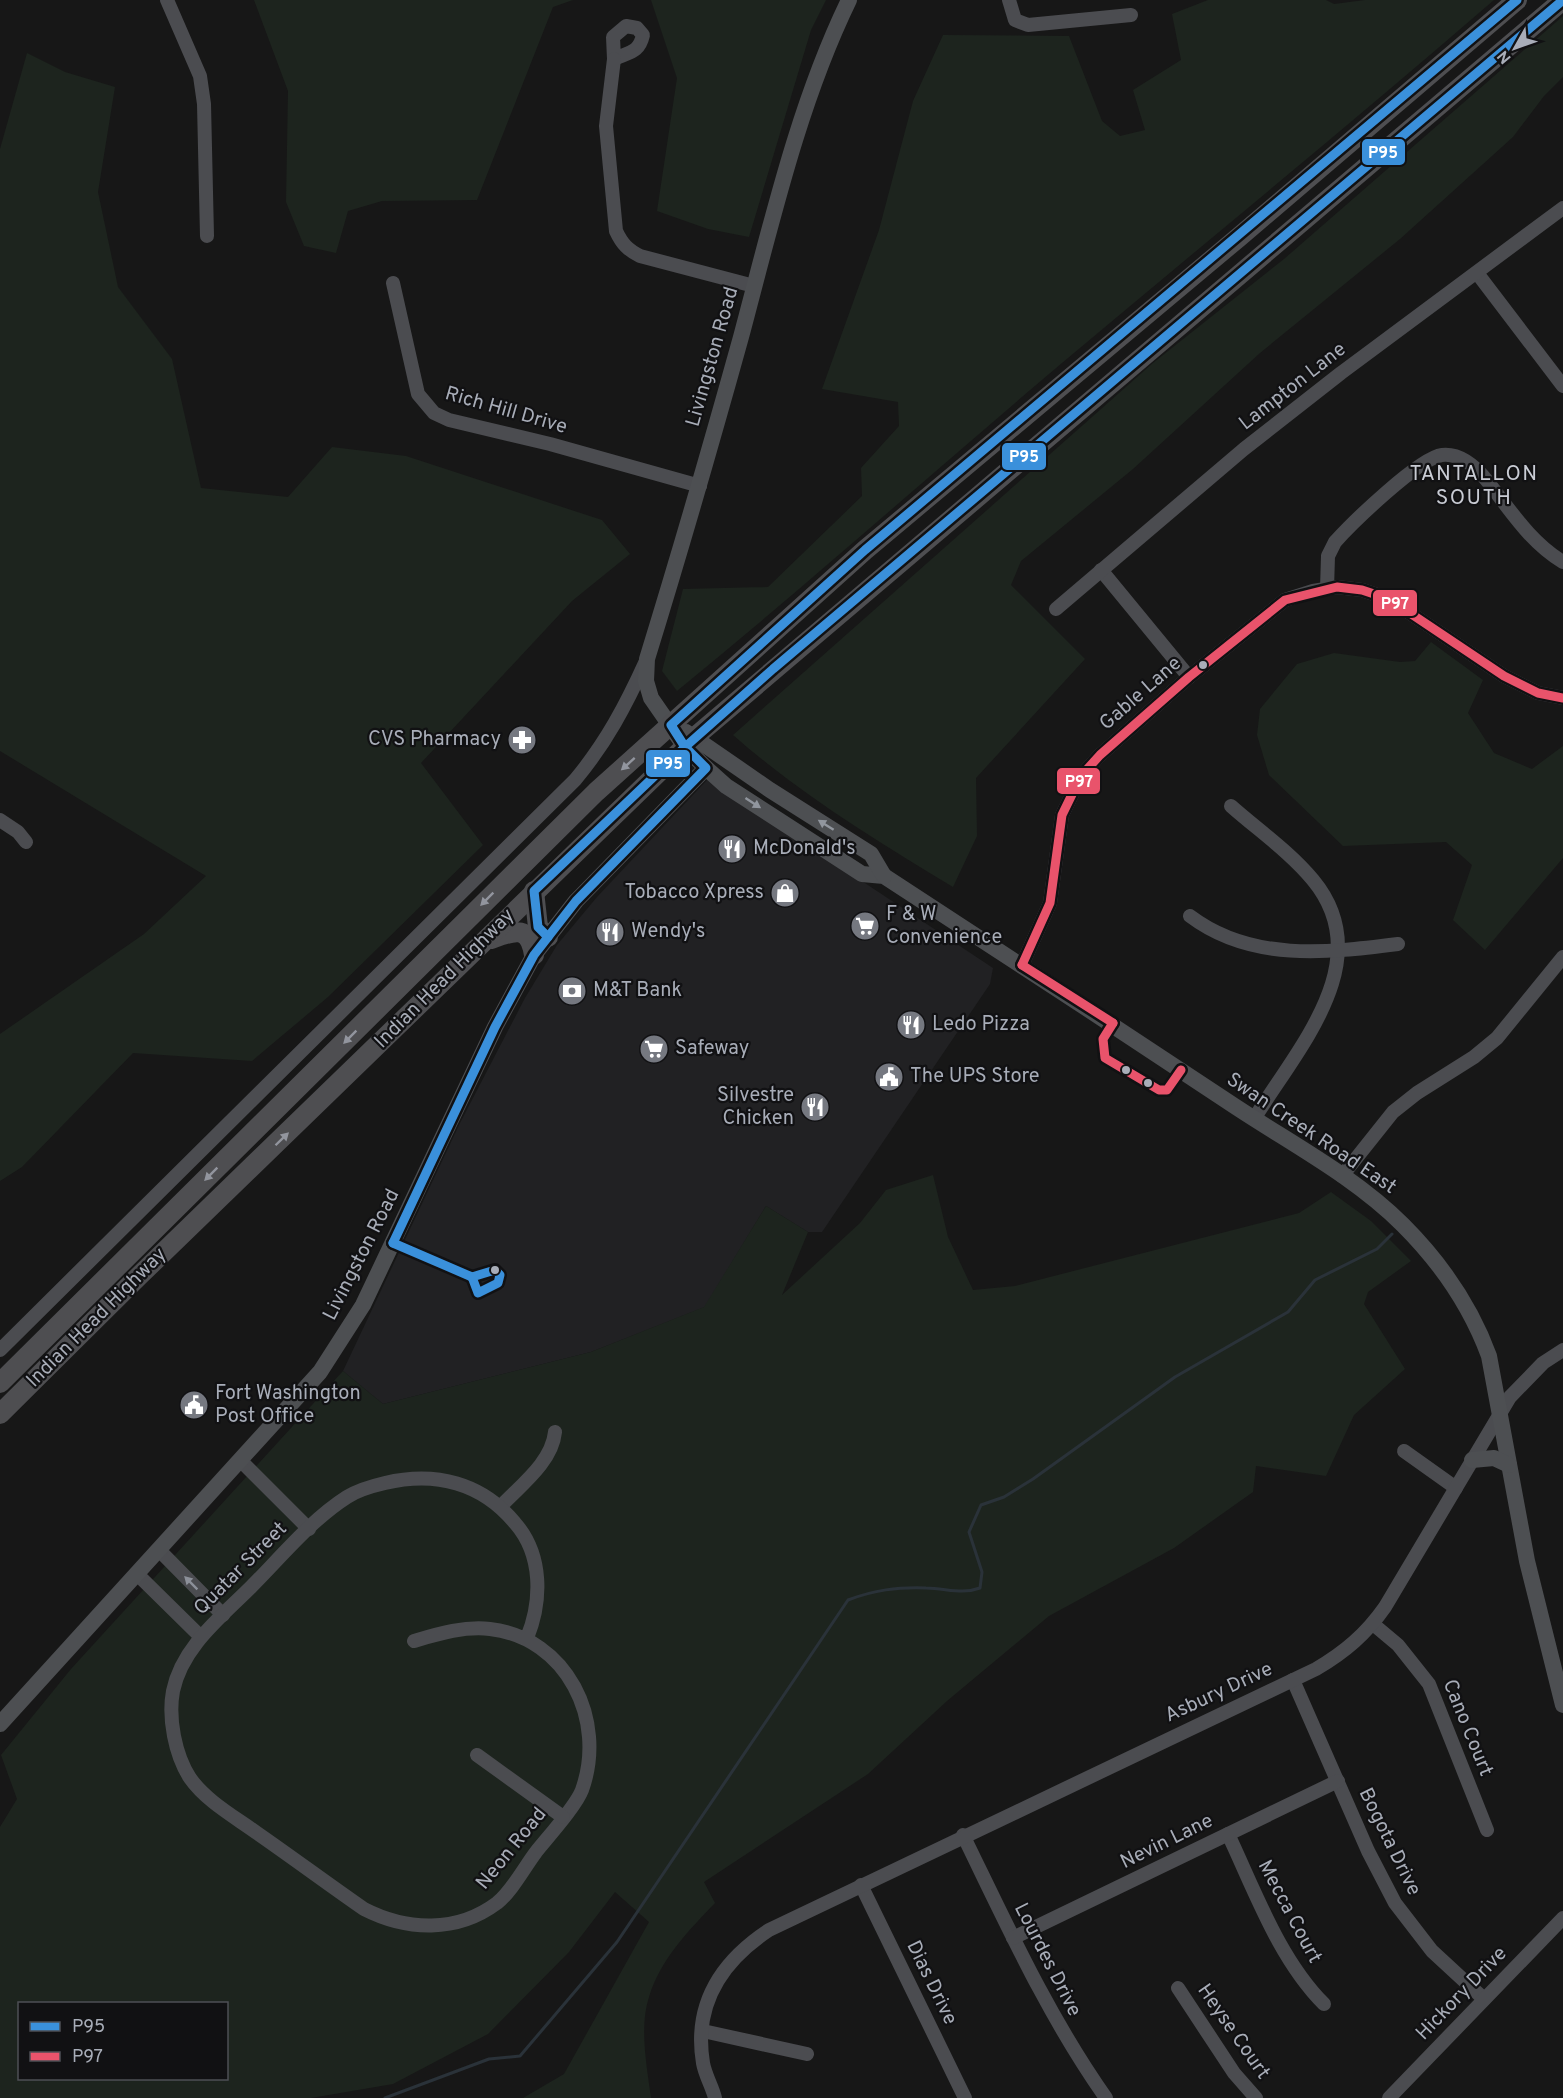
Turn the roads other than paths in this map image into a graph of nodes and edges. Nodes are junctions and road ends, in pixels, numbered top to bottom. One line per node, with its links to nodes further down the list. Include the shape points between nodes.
1 (167, 0): 9 (street, via 200,76)
2 (849, 0): 12 (main road, Livingston Road, via 813,87)
3 (1009, 0): 6 (street, via 1015,20 1028,25)
4 (1517, 0): 22 (highway, Indian Head Highway, via 882,535)
5 (1563, 0): 23 (highway, Indian Head Highway)
6 (1131, 15)
7 (614, 59): 12 (street, via 606,126 616,231 621,242 640,256)
8 (1563, 208): 10 (street, Lampton Lane)
9 (207, 236)
10 (1477, 273): 13 (street); 16 (street, Lampton Lane, via 1244,449)
11 (393, 283): 14 (street, Rich Hill Drive, via 418,394 434,413)
12 (754, 286): 14 (main road, Livingston Road)
13 (1563, 386)
14 (700, 486): 19 (main road, Livingston Road)
15 (1563, 562): 17 (street, via 1527,534 1475,468 1461,458 1442,455 1423,462 1335,542 1328,556)
16 (1101, 570): 18 (street, Lampton Lane); 20 (street)
17 (1327, 589): 20 (street, Gable Lane, via 1293,597 1270,610); 21 (street, Gable Lane, via 1349,588 1389,599 1510,680 1538,693)
18 (1056, 609)
19 (647, 660): 22 (main road, Livingston Road, via 646,681 651,698); 40 (street, via 618,721 575,780)
20 (1189, 677): 37 (street, Gable Lane, via 1100,755 1073,787 1059,826 1050,903)
21 (1563, 698)
22 (671, 725): 23 (main road, Swan Creek Road East); 42 (highway, Indian Head Highway, one-way to 42, via 596,792)
23 (691, 741): 24 (main road, Swan Creek Road East); 28 (main road, Swan Creek Road East, one-way to 23, via 871,854); 29 (highway, Indian Head Highway)
24 (706, 768): 28 (main road, Swan Creek Road East, one-way to 28, via 726,786 862,874); 31 (main road, Livingston Road, via 582,895)
25 (1231, 806): 34 (street, via 1313,880 1330,911)
26 (0, 820): 27 (street)
27 (26, 842)
28 (884, 876): 37 (main road, Swan Creek Road East)
29 (534, 891): 31 (highway, via 538,927); 32 (highway, Indian Head Highway)
30 (1190, 916): 34 (street, via 1205,928 1253,946 1279,951)
31 (548, 937): 35 (main road, Livingston Road)
32 (486, 941): 35 (highway, via 516,931 532,944); 43 (highway, Indian Head Highway, one-way to 32)
33 (1398, 944): 34 (street)
34 (1339, 951): 38 (street, via 1329,996)
35 (534, 955): 47 (main road, Livingston Road, via 490,1036 347,1333 308,1388)
36 (1563, 957): 39 (street, via 1497,1038 1474,1058 1402,1104)
37 (1022, 965): 38 (main road, Swan Creek Road East)
38 (1254, 1119): 39 (main road, Swan Creek Road East)
39 (1342, 1176): 44 (main road, Swan Creek Road East, via 1403,1225 1450,1283 1485,1344)
40 (0, 1350)
41 (1563, 1350): 44 (street, Asbury Drive, via 1543,1363 1510,1396)
42 (0, 1383)
43 (0, 1414)
44 (1500, 1414): 48 (street, Asbury Drive); 49 (main road, Swan Creek Road East)
45 (555, 1432): 51 (street, via 554,1446 544,1460)
46 (1404, 1451): 50 (street)
47 (241, 1461): 52 (street, Quatar Street); 53 (main road, Livingston Road)
48 (1472, 1461): 49 (main road, via 1494,1458); 50 (street, Asbury Drive)
49 (1509, 1465): 61 (main road, Swan Creek Road East, via 1537,1611)
50 (1455, 1488): 56 (street, Asbury Drive)
51 (501, 1506): 52 (street, Quatar Street, via 463,1484 436,1478 410,1479 370,1487 347,1497); 58 (street, Quatar Street, via 523,1532 533,1553 538,1584 535,1619)
52 (309, 1529): 55 (street, Quatar Street)
53 (159, 1550): 54 (main road, Livingston Road); 55 (street, one-way to 53)
54 (137, 1574): 57 (street); 62 (main road, Livingston Road)
55 (223, 1615): 57 (street, Quatar Street)
56 (1373, 1624): 60 (street, Asbury Drive, via 1337,1656); 66 (street, Cano Court, via 1398,1646 1429,1684)
57 (200, 1636): 65 (street, Neon Road, via 173,1690 172,1722 190,1778 220,1807 364,1910 412,1926 455,1924 476,1915 498,1902)
58 (527, 1638): 59 (street, Neon Road, via 490,1629 467,1629); 65 (street, Neon Road, via 560,1666 581,1696 590,1730 589,1765 581,1793)
59 (414, 1641)
60 (1293, 1680): 64 (street, Bogota Drive); 68 (street, Asbury Drive)
61 (1563, 1705)
62 (0, 1724)
63 (477, 1755): 65 (street)
64 (1338, 1781): 67 (street, Nevin Lane); 73 (street, Bogota Drive, via 1368,1851 1402,1914 1432,1951)
65 (562, 1817)
66 (1487, 1830)
67 (1227, 1834): 71 (street, Nevin Lane); 74 (street, Mecca Court, via 1290,1960)
68 (963, 1835): 69 (street, Asbury Drive); 71 (street, Lourdes Drive)
69 (861, 1885): 75 (street, Asbury Drive, via 770,1930 740,1952 718,1977 709,1997); 78 (street, Dias Drive)
70 (1563, 1918): 73 (street, Hickory Drive)
71 (1013, 1938): 79 (street, Lourdes Drive, via 1071,2046)
72 (1178, 1988): 80 (street, Heyse Court, via 1234,2073)
73 (1484, 2000): 81 (street, Hickory Drive)
74 (1324, 2004)
75 (703, 2031): 76 (street); 77 (street, Asbury Drive, via 703,2063)
76 (807, 2054)
77 (715, 2098)
78 (965, 2098)
79 (1106, 2098)
80 (1256, 2098)
81 (1389, 2098)

